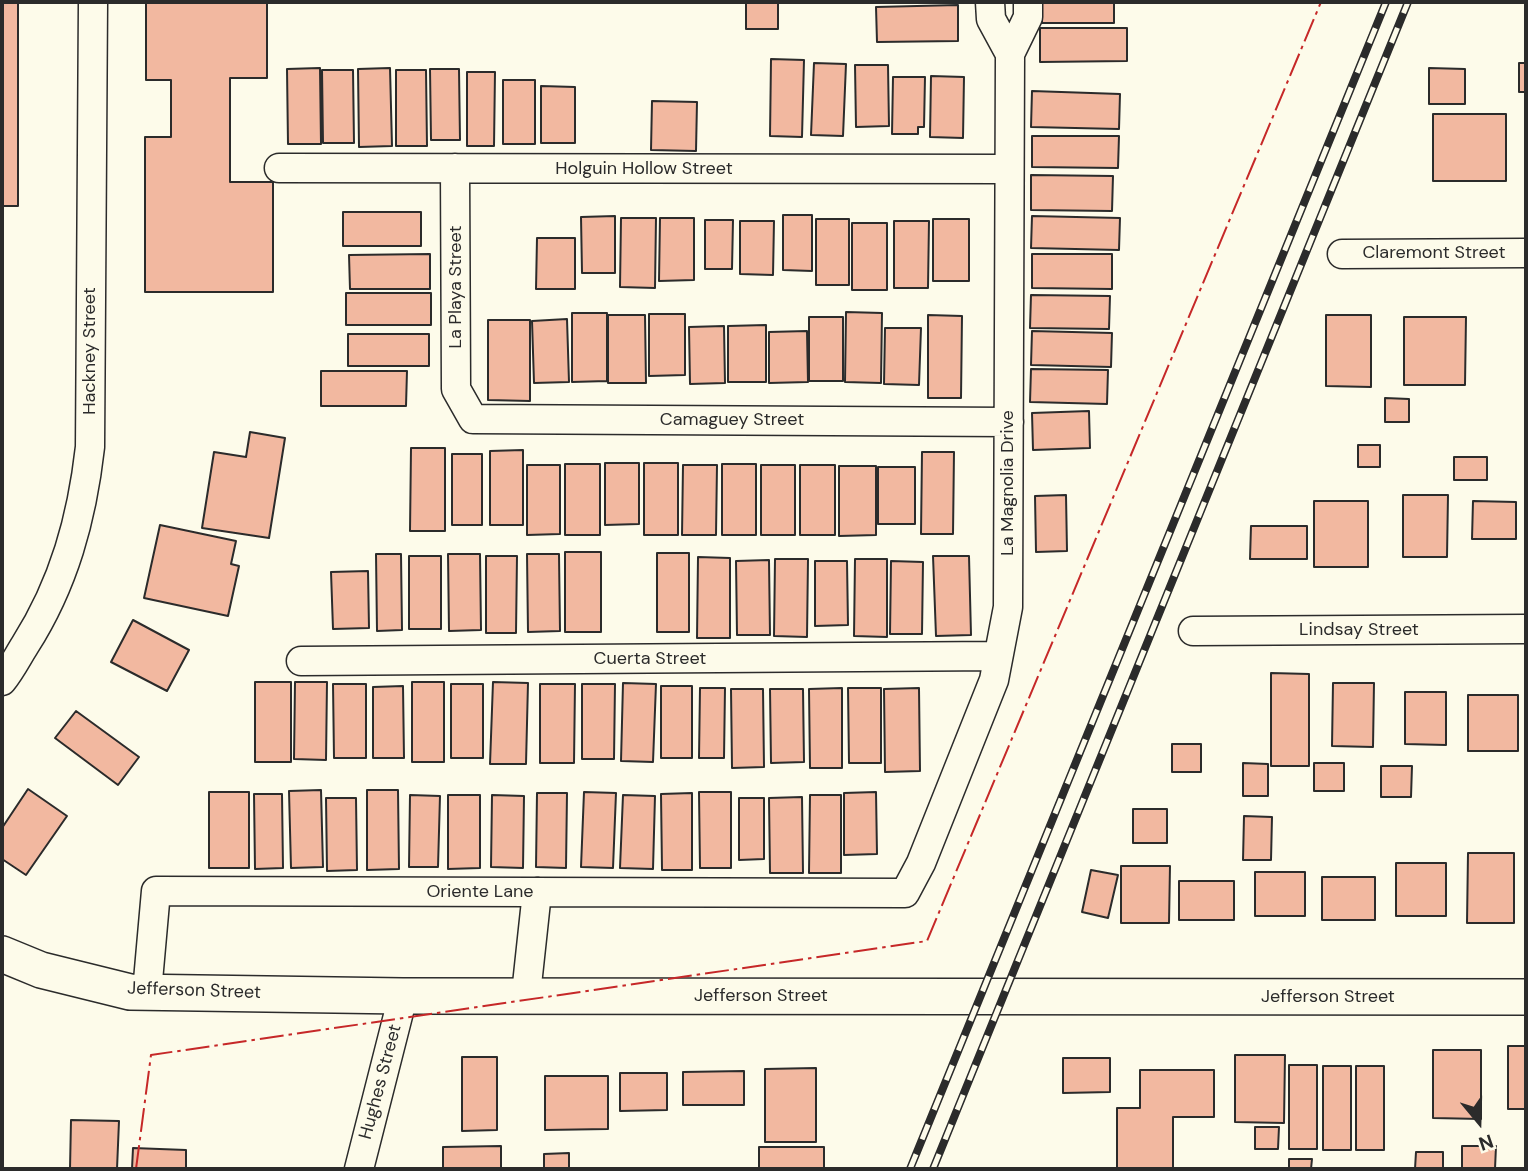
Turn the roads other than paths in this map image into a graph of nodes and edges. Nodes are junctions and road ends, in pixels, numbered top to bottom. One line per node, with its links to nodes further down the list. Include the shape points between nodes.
1 (93, 2): 16 (street, Hackney Street, via 90,447 84,500 68,557 40,622)
2 (990, 2): 4 (street, via 990,19)
3 (1028, 2): 4 (street, La Magnolia Drive, via 1028,17)
4 (1010, 54): 7 (street, La Magnolia Drive)
5 (279, 168): 6 (street, Holguin Hollow Street)
6 (455, 168): 7 (street, Holguin Hollow Street); 10 (street, La Playa Street, via 456,389)
7 (1009, 169): 11 (street, La Magnolia Drive)
8 (1526, 253): 9 (street, Claremont Street)
9 (1342, 254)
10 (465, 404): 11 (street, Camaguey Street, via 473,419)
11 (1009, 422): 14 (street, La Magnolia Drive, via 1008,607)
12 (1526, 629): 13 (street, Lindsay Street)
13 (1192, 631)
14 (998, 656): 15 (street, Cuerta Street); 18 (street, La Magnolia Drive, via 994,680)
15 (301, 661)
16 (2, 681)
17 (537, 892): 18 (street, Oriente Lane); 20 (street, Oriente Lane, via 156,891); 21 (street)
18 (905, 893)
19 (2, 954): 20 (street, Jefferson Street, via 41,970)
20 (146, 992): 22 (street, Jefferson Street)
21 (526, 994): 22 (street, Jefferson Street); 23 (street, Jefferson Street)
22 (403, 996): 24 (street, Hughes Street)
23 (1526, 997)
24 (359, 1169)

